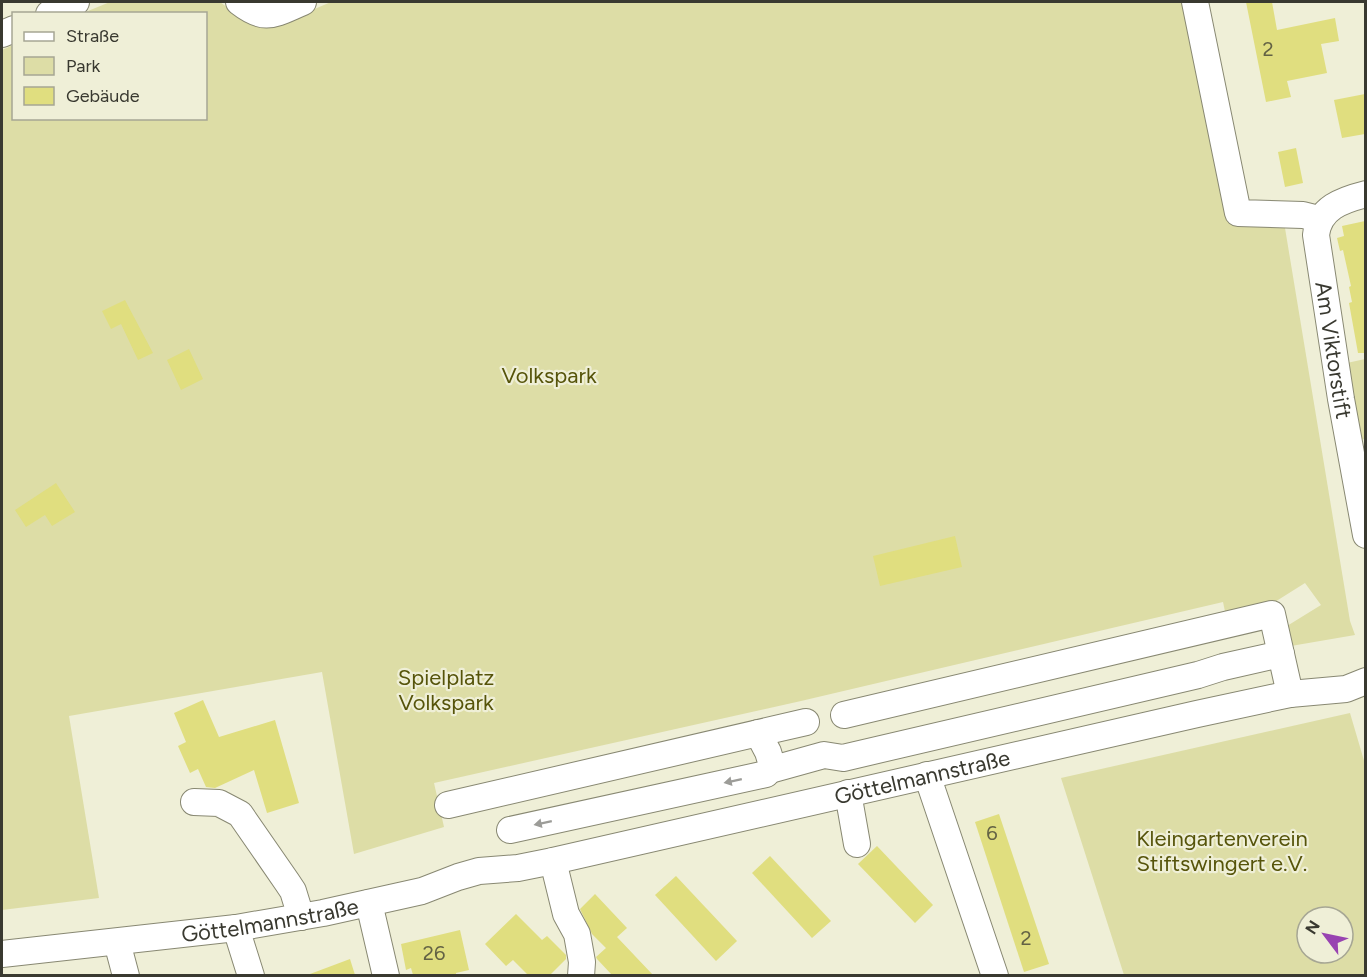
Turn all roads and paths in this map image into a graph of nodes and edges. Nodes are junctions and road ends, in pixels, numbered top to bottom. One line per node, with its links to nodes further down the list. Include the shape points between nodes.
1 (76, 2): 5 (street)
2 (239, 2): 3 (street, via 253,13 269,15)
3 (303, 2)
4 (1195, 2): 7 (street, via 1238,213)
5 (54, 12)
6 (1365, 194): 7 (street, via 1328,208)
7 (1319, 219): 8 (street, Am Viktorstift, via 1316,235)
8 (1365, 535)
9 (1281, 654): 12 (street); 13 (street, via 1272,614); 16 (street, via 843,758 824,755)
10 (1365, 672): 12 (street, Göttelmannstraße, via 1336,676)
11 (1365, 681): 12 (street, Göttelmannstraße, via 1346,689)
12 (1290, 694): 17 (street, Göttelmannstraße)
13 (844, 715)
14 (806, 722): 15 (street)
15 (758, 734): 16 (street, via 770,758); 18 (street)
16 (770, 770): 22 (street, one-way to 22)
17 (927, 775): 19 (street, Göttelmannstraße); 35 (street)
18 (502, 792): 21 (street); 22 (street)
19 (848, 794): 23 (street); 24 (street, Göttelmannstraße)
20 (194, 802): 27 (street, via 219,803 240,814 293,891)
21 (448, 804)
22 (510, 830): 25 (street)
23 (857, 844)
24 (554, 861): 25 (street, Göttelmannstraße); 34 (street, via 566,914 577,934)
25 (518, 868): 26 (street, Göttelmannstraße, via 480,871 422,891)
26 (369, 903): 27 (street, Göttelmannstraße); 33 (street)
27 (301, 917): 28 (street, Göttelmannstraße)
28 (236, 928): 29 (street, Göttelmannstraße); 32 (street)
29 (117, 942): 30 (street, Göttelmannstraße); 31 (street)
30 (2, 954)
31 (126, 975)
32 (251, 975)
33 (387, 975)
34 (581, 975)
35 (995, 975)

